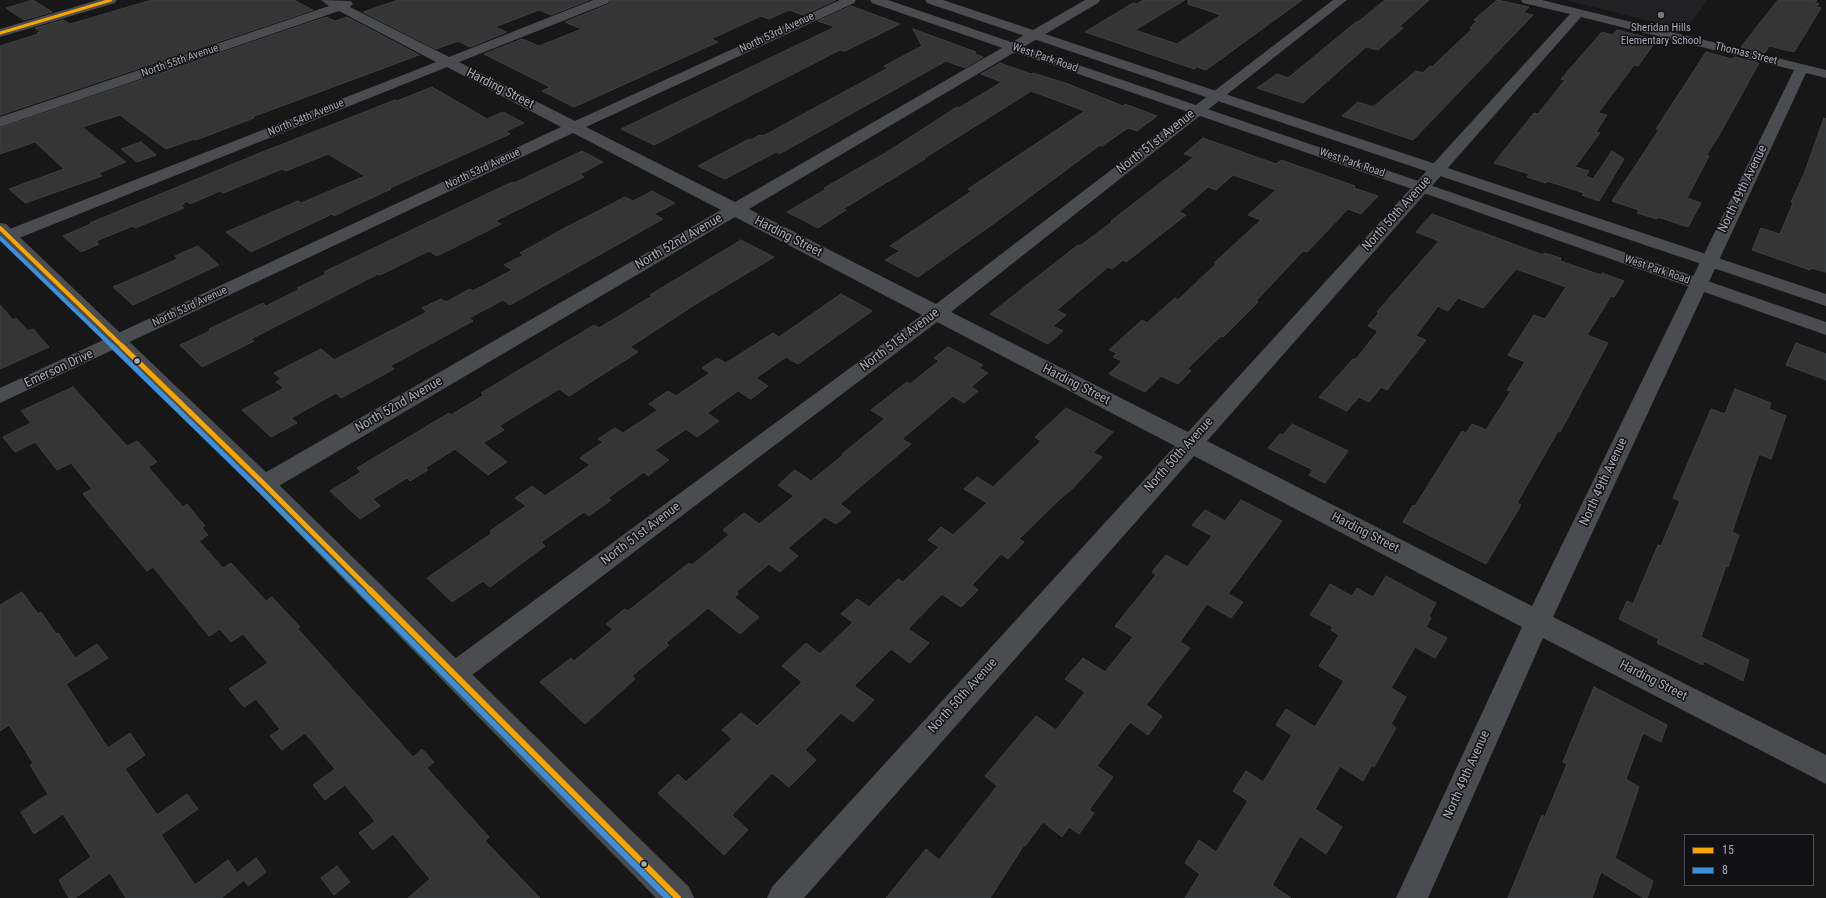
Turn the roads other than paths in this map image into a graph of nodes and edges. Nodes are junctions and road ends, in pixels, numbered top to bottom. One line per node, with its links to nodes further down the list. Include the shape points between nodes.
1 (111, 0): 12 (street)
2 (359, 0): 10 (street, North 55th Avenue)
3 (604, 0): 15 (street, North 54th Avenue)
4 (850, 0): 21 (street, North 53rd Avenue)
5 (876, 0): 14 (street, West Park Road)
6 (931, 0): 13 (street, West Park Road)
7 (1094, 0): 13 (street, North 52nd Avenue)
8 (1341, 0): 18 (street, North 51st Avenue)
9 (1527, 0): 11 (street, Thomas Street)
10 (333, 3): 15 (street, Harding Street); 20 (street, North 55th Avenue)
11 (1578, 13): 16 (street, Thomas Street); 22 (street, North 50th Avenue)
12 (0, 33)
13 (1034, 34): 14 (street, North 52nd Avenue); 18 (street, West Park Road)
14 (1012, 47): 19 (street, West Park Road); 24 (street, North 52nd Avenue)
15 (447, 62): 21 (street, Harding Street); 25 (street, North 54th Avenue)
16 (1802, 68): 17 (street, Thomas Street); 26 (street, North 49th Avenue)
17 (1826, 74)
18 (1216, 95): 19 (street, North 51st Avenue); 22 (street, West Park Road)
19 (1196, 111): 23 (street, West Park Road); 29 (street, North 51st Avenue)
20 (0, 122)
21 (573, 127): 24 (street, Harding Street); 31 (street, North 53rd Avenue)
22 (1437, 169): 23 (street, North 50th Avenue); 26 (street, West Park Road)
23 (1421, 187): 27 (street, West Park Road); 33 (street, North 50th Avenue)
24 (735, 209): 29 (street, Harding Street); 34 (street, North 52nd Avenue)
25 (4, 232): 31 (street)
26 (1709, 261): 27 (street, North 49th Avenue); 28 (street, West Park Road)
27 (1698, 284): 30 (street, West Park Road); 35 (street, North 49th Avenue)
28 (1826, 300)
29 (937, 313): 33 (street, Harding Street); 36 (street, North 51st Avenue)
30 (1826, 329)
31 (117, 341): 32 (street, Emerson Drive); 34 (street)
32 (0, 396)
33 (1189, 443): 35 (street, Harding Street); 39 (street, North 50th Avenue)
34 (264, 484): 36 (street)
35 (1538, 621): 37 (street, Harding Street); 40 (street, North 49th Avenue)
36 (454, 674): 38 (street)
37 (1826, 770)
38 (678, 898)
39 (783, 898)
40 (1412, 898)

